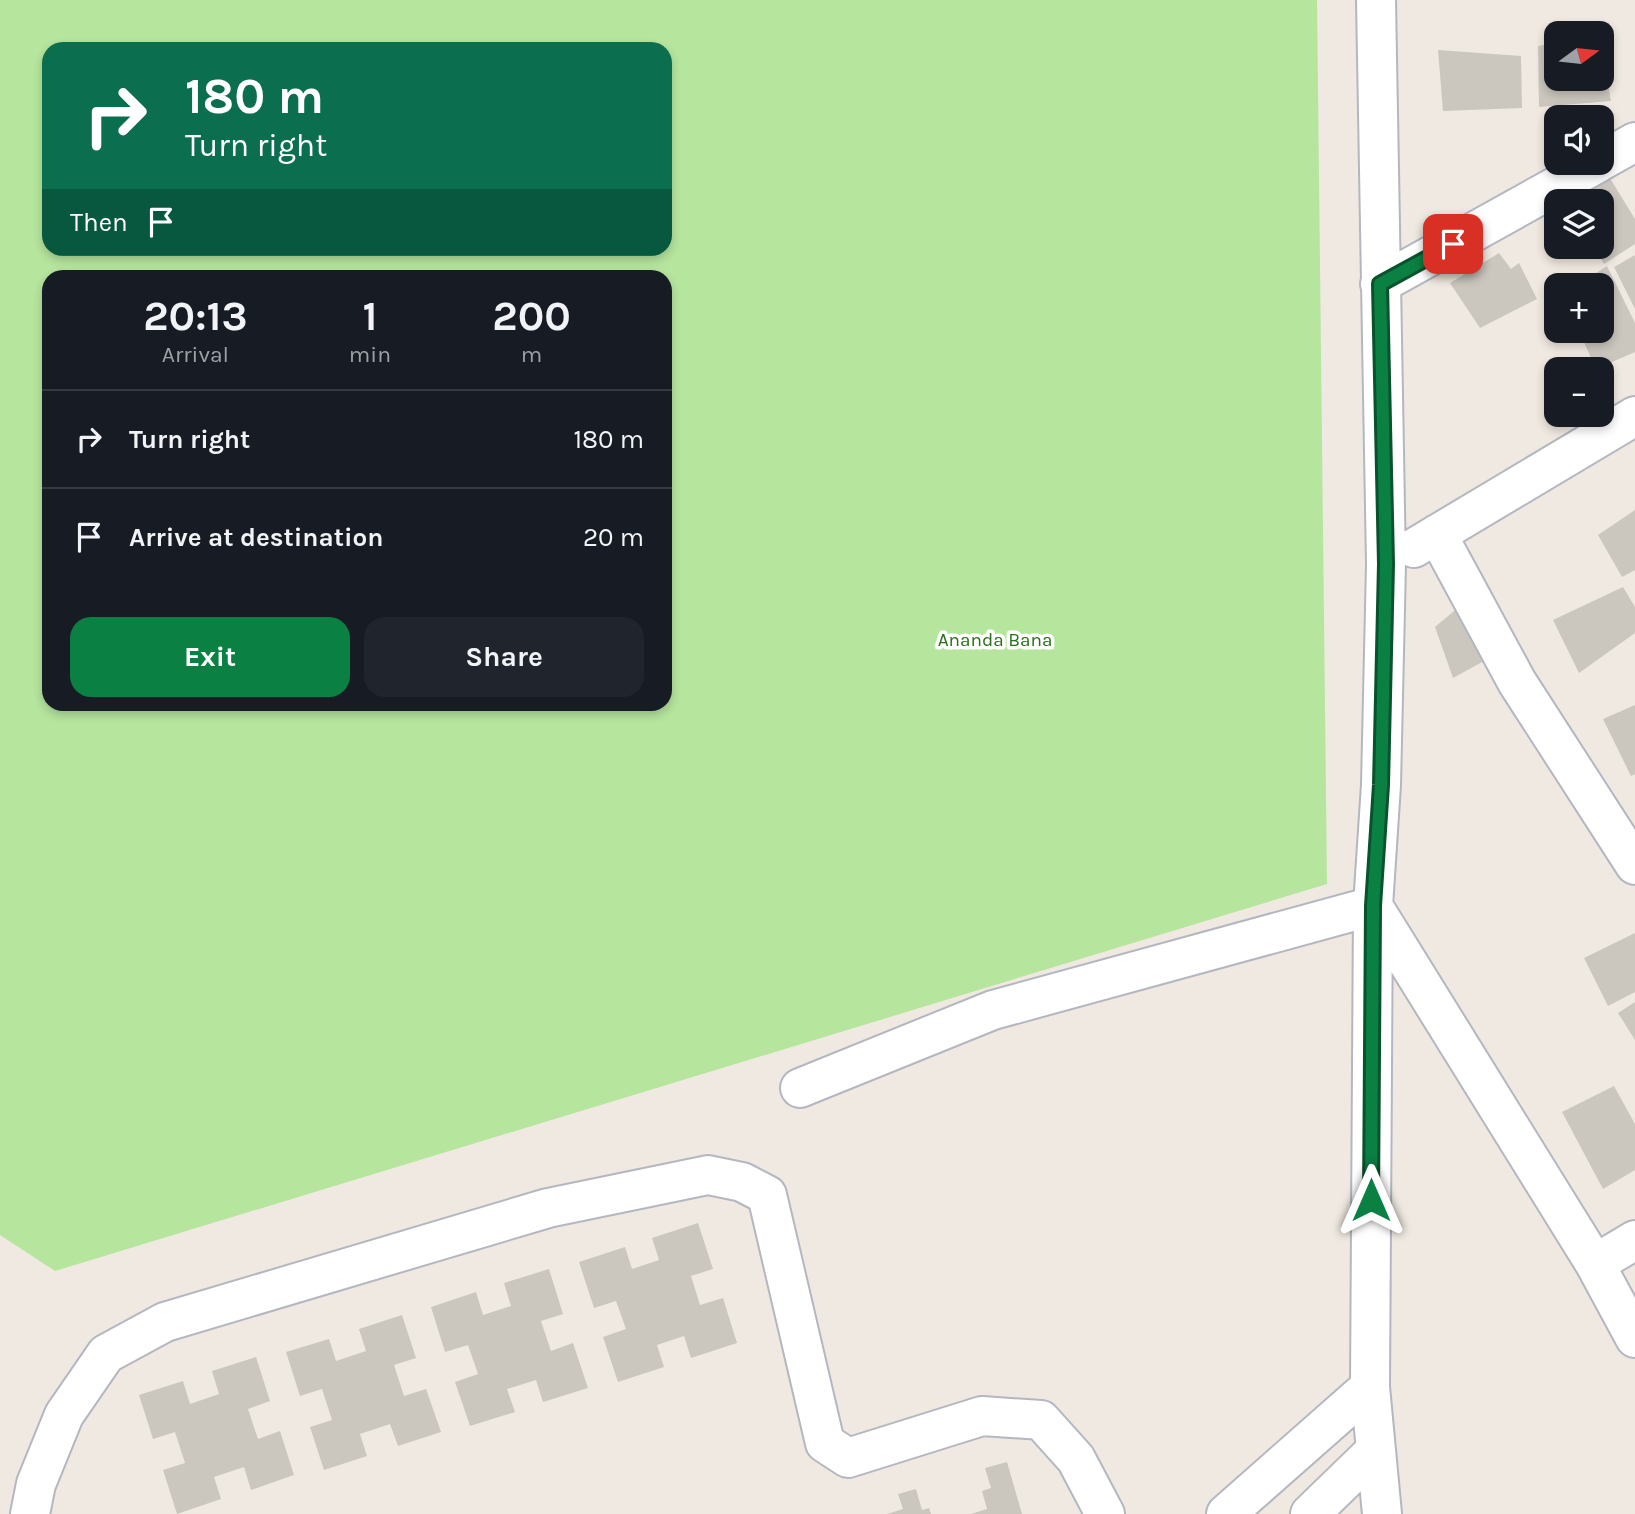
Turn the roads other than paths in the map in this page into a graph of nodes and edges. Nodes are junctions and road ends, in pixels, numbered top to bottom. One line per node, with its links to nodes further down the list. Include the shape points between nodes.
1 (1376, 0): 5 (street)
2 (1635, 142): 3 (street)
3 (1614, 154)
4 (1577, 175): 5 (street)
5 (1380, 284): 8 (street)
6 (1633, 422): 7 (street)
7 (1437, 534): 8 (street); 9 (street, via 1517,682)
8 (1386, 564): 10 (street)
9 (1635, 864)
10 (1373, 906): 11 (street, via 993,1010); 13 (street); 15 (street)
11 (800, 1088)
12 (1635, 1240): 13 (street)
13 (1595, 1264): 14 (street)
14 (1635, 1338)
15 (1370, 1387): 16 (street); 19 (street)
16 (1376, 1450): 20 (street); 21 (street)
17 (30, 1514): 18 (street, via 36,1484 64,1415 106,1354 165,1322 548,1208 708,1175 742,1182 767,1195 825,1443 848,1458 982,1416 1041,1420 1076,1459)
18 (1105, 1514)
19 (1226, 1514)
20 (1310, 1514)
21 (1382, 1514)

